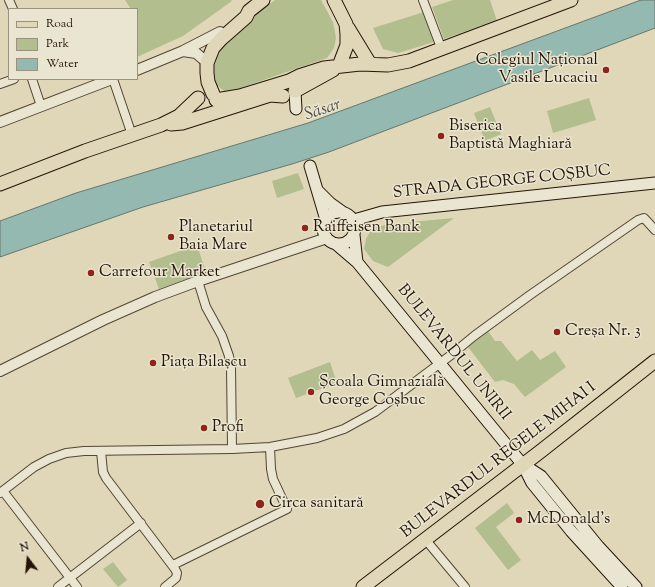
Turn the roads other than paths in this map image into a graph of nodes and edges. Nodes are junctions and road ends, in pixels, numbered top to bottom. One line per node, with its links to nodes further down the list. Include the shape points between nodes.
1 (263, 0): 5 (main road)
2 (334, 0): 6 (main road)
3 (423, 0): 8 (street)
4 (571, 0): 8 (main road)
5 (249, 11): 7 (main road); 20 (main road, via 246,17 213,48 207,73)
6 (346, 24): 11 (main road); 12 (main road, via 347,45)
7 (220, 32): 9 (street); 10 (main road, via 211,42)
8 (442, 50): 11 (main road, via 395,64)
9 (183, 51): 10 (street, via 196,53); 13 (street)
10 (203, 59): 20 (main road, via 200,80)
11 (370, 64): 12 (main road)
12 (339, 66): 19 (main road, via 326,75)
13 (138, 70)
14 (11, 80): 18 (street)
15 (32, 80): 21 (street)
16 (108, 80): 21 (street)
17 (111, 80): 26 (street)
18 (0, 84)
19 (289, 90): 20 (main road); 22 (main road, via 296,101); 24 (main road)
20 (207, 97): 24 (main road, via 199,107 206,111); 25 (main road)
21 (41, 106): 23 (street)
22 (296, 108)
23 (0, 122)
24 (182, 122): 25 (main road)
25 (161, 125): 26 (main road)
26 (132, 135): 29 (main road)
27 (310, 166): 30 (main road)
28 (655, 183): 33 (main road, STRADA GEORGE COȘBUC, via 382,212)
29 (0, 184)
30 (318, 190): 31 (main road); 32 (main road)
31 (344, 213): 32 (main road, via 334,213); 33 (main road)
32 (326, 220): 36 (main road, via 323,229)
33 (354, 220): 35 (main road)
34 (655, 230): 40 (street, via 644,218 638,220 530,295)
35 (354, 235): 36 (main road, via 345,244); 37 (main road)
36 (331, 241): 37 (main road, BULEVARDUL UNIRII); 38 (street)
37 (357, 262): 40 (main road, BULEVARDUL UNIRII)
38 (198, 281): 41 (street, via 123,311); 43 (street, via 206,307 222,336 229,356)
39 (655, 361): 45 (main road, BULEVARDUL REGELE MIHAI I)
40 (440, 363): 42 (street, via 357,423 317,438); 45 (main road, BULEVARDUL UNIRII)
41 (0, 371)
42 (270, 447): 43 (street); 49 (street, via 272,479 287,509)
43 (232, 449): 44 (street)
44 (101, 451): 46 (street, via 66,453 53,457 34,467); 47 (street, via 106,478)
45 (523, 464): 48 (main road, BULEVARDUL REGELE MIHAI I); 56 (main road, BULEVARDUL UNIRII, via 532,483 576,537); 57 (main road, BULEVARDUL UNIRII, via 541,476 598,546)
46 (1, 492): 50 (street)
47 (141, 523): 49 (street); 50 (street)
48 (425, 539): 54 (main road, BULEVARDUL REGELE MIHAI I); 55 (street)
49 (173, 565): 53 (street, via 177,576)
50 (70, 578): 51 (street); 52 (street)
51 (58, 587)
52 (77, 587)
53 (165, 587)
54 (363, 587)
55 (465, 587)
56 (622, 587)
57 (636, 587)

